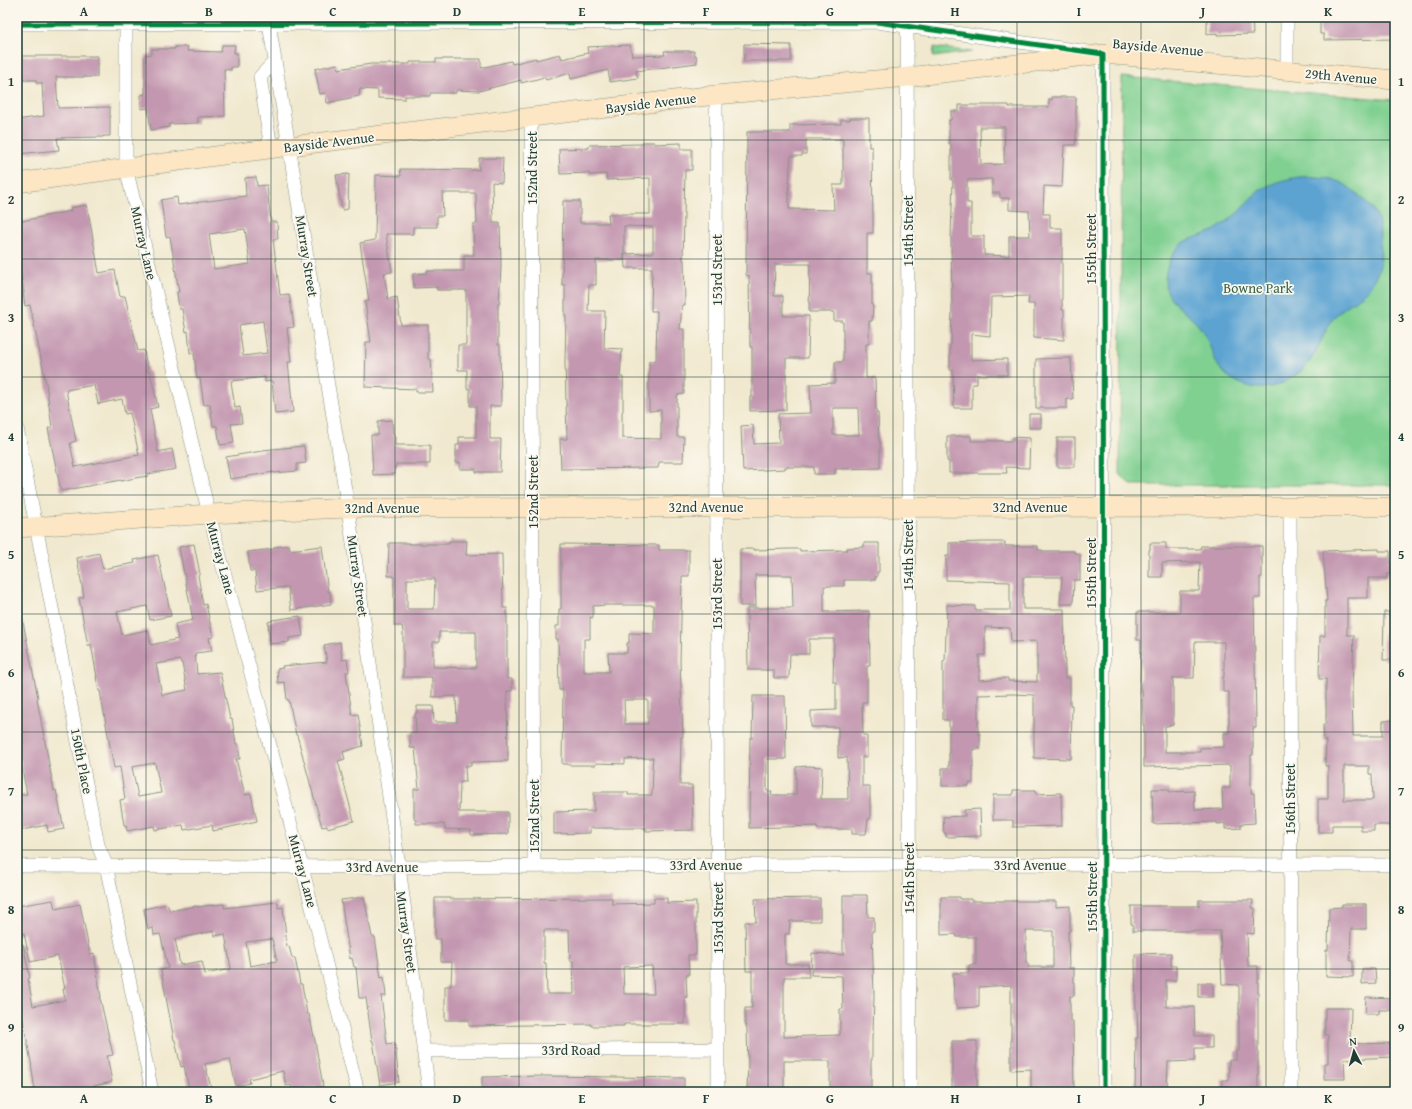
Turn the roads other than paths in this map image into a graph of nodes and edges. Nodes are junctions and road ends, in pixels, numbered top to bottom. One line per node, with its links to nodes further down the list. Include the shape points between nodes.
1 (1287, 17): 8 (street)
2 (126, 20): 3 (street); 5 (street); 15 (street, Murray Lane)
3 (269, 20): 4 (street); 7 (street, Murray Street)
4 (907, 22): 6 (street); 9 (street, 154th Street)
5 (17, 24)
6 (1103, 54): 8 (street, Bayside Avenue); 9 (street, Bayside Avenue); 19 (street, 155th Street)
7 (275, 61): 13 (street, Murray Street); 14 (street, via 260,77)
8 (1287, 71): 10 (street, 29th Avenue)
9 (908, 77): 11 (street, Bayside Avenue); 24 (street, 154th Street)
10 (1395, 80)
11 (716, 95): 12 (street, Bayside Avenue); 18 (street, 153rd Street)
12 (532, 117): 13 (street, Bayside Avenue); 23 (street, 152nd Street)
13 (290, 146): 14 (street, Bayside Avenue); 22 (street, Murray Street)
14 (270, 149): 15 (street, Bayside Avenue)
15 (126, 168): 16 (street, Bayside Avenue); 25 (street, Murray Lane)
16 (17, 183)
17 (17, 428): 26 (street, 150th Place)
18 (717, 507): 23 (street, 32nd Avenue); 24 (street, 32nd Avenue); 29 (street, 153rd Street)
19 (1104, 507): 20 (street, 32nd Avenue); 24 (street, 32nd Avenue); 31 (street, 155th Street)
20 (1290, 507): 21 (street, 32nd Avenue); 32 (street, 156th Street)
21 (1395, 507)
22 (348, 508): 23 (street, 32nd Avenue); 25 (street, 32nd Avenue); 37 (street, Murray Street)
23 (533, 508): 35 (street, 152nd Street)
24 (908, 508): 30 (street, 154th Street)
25 (209, 514): 26 (street, 32nd Avenue); 36 (street, Murray Lane)
26 (36, 526): 27 (street, 32nd Avenue); 28 (street, 150th Place, via 98,845)
27 (17, 528)
28 (106, 865): 34 (street, 33rd Avenue); 36 (street, 33rd Avenue); 40 (street, 150th Place)
29 (718, 865): 30 (street, 33rd Avenue); 35 (street, 33rd Avenue); 38 (street, 153rd Street)
30 (909, 865): 31 (street, 33rd Avenue); 44 (street, 154th Street)
31 (1104, 865): 32 (street, 33rd Avenue); 45 (street, 155th Street)
32 (1290, 865): 33 (street, 33rd Avenue); 46 (street, 156th Street)
33 (1395, 865)
34 (17, 866)
35 (534, 866): 37 (street, 33rd Avenue)
36 (302, 867): 37 (street, 33rd Avenue); 41 (street, Murray Lane)
37 (399, 867): 39 (street, Murray Street)
38 (718, 1049): 39 (street, 33rd Road); 43 (street, 153rd Street)
39 (423, 1051): 42 (street, Murray Street)
40 (152, 1092)
41 (358, 1092)
42 (429, 1092)
43 (718, 1092)
44 (910, 1092)
45 (1104, 1092)
46 (1291, 1092)

